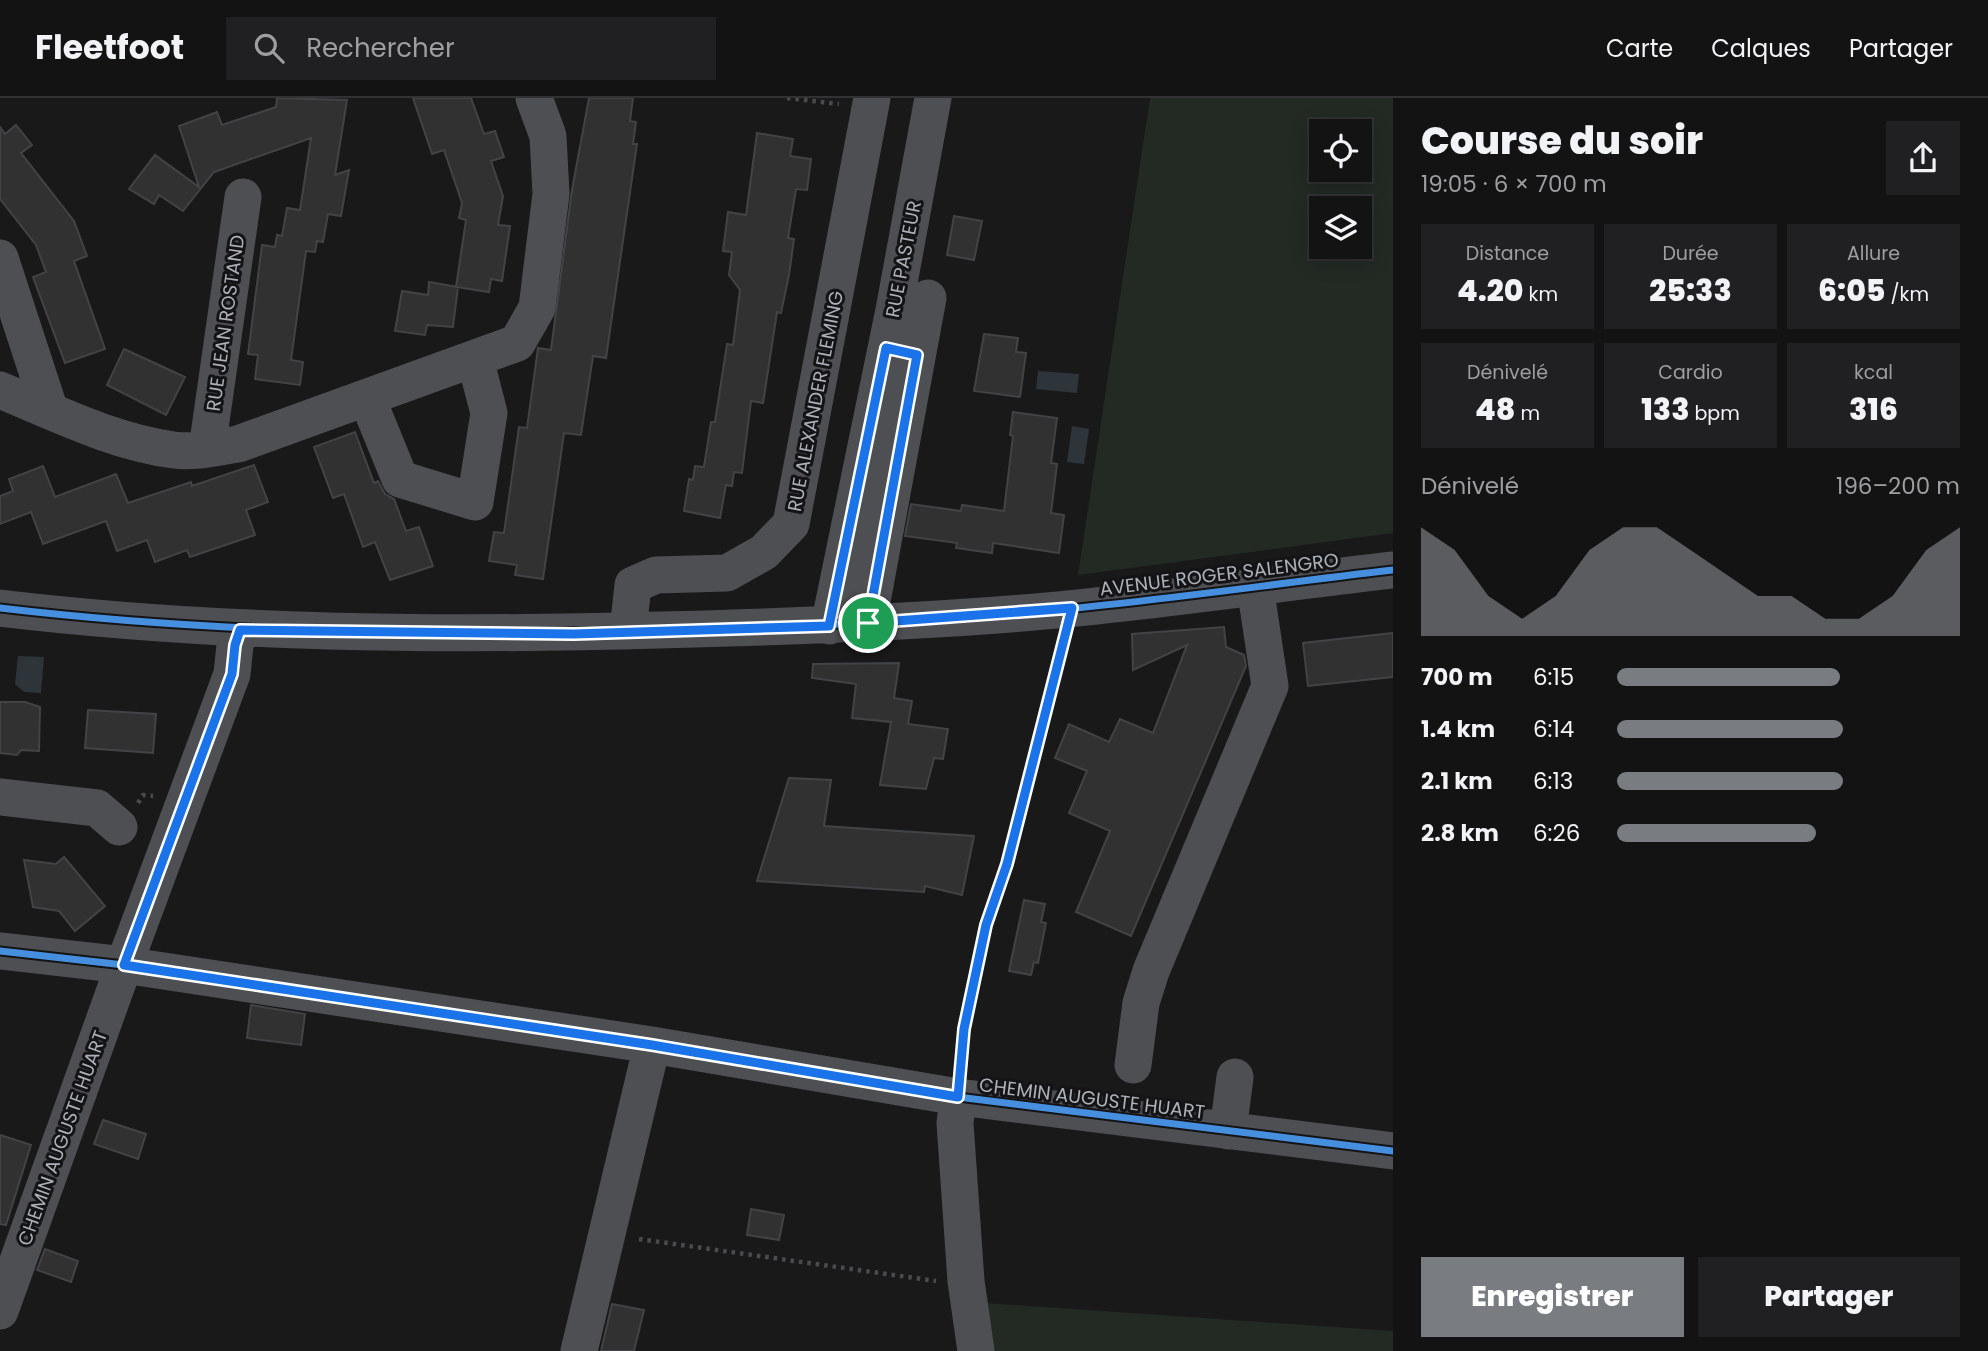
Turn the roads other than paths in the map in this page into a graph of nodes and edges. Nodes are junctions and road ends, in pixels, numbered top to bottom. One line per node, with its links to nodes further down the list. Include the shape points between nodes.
1 (534, 98): 8 (street, via 548,136 551,194 537,308 517,343)
2 (933, 98): 7 (street, RUE PASTEUR)
3 (871, 103): 19 (street, RUE ALEXANDER FLEMING, via 791,524 764,552 727,573 656,575 632,584)
4 (243, 197): 12 (street, RUE JEAN ROSTAND)
5 (0, 258): 11 (street)
6 (928, 298): 7 (street, RUE PASTEUR)
7 (902, 352): 16 (street, RUE PASTEUR); 17 (street, RUE PASTEUR)
8 (475, 359): 10 (street); 10 (street, via 489,412 475,502 400,480)
9 (0, 390): 11 (street)
10 (367, 398): 12 (street, via 239,444)
11 (50, 411): 12 (street, via 110,436 176,451)
12 (207, 449)
13 (1393, 570): 14 (street, AVENUE ROGER SALENGRO)
14 (1255, 586): 16 (street, AVENUE ROGER SALENGRO, via 1072,608); 25 (street, via 1270,686 1151,971 1141,1003)
15 (0, 608): 18 (street, AVENUE ROGER SALENGRO)
16 (868, 623): 17 (street, AVENUE ROGER SALENGRO)
17 (829, 626): 19 (street, AVENUE ROGER SALENGRO)
18 (240, 630): 19 (street, AVENUE ROGER SALENGRO); 23 (street, CHEMIN AUGUSTE HUART, via 232,674)
19 (628, 631)
20 (0, 797): 21 (street, via 97,808)
21 (119, 827)
22 (0, 951): 23 (street)
23 (124, 965): 24 (street, CHEMIN AUGUSTE HUART); 30 (street, CHEMIN AUGUSTE HUART)
24 (652, 1045): 27 (street, CHEMIN AUGUSTE HUART); 31 (street)
25 (1133, 1065)
26 (1235, 1077): 28 (street)
27 (958, 1097): 28 (street, CHEMIN AUGUSTE HUART); 32 (street, CHEMIN AUGUSTE HUART, via 955,1123)
28 (1228, 1131): 29 (street, CHEMIN AUGUSTE HUART)
29 (1393, 1151)
30 (0, 1311)
31 (579, 1351)
32 (976, 1351)

